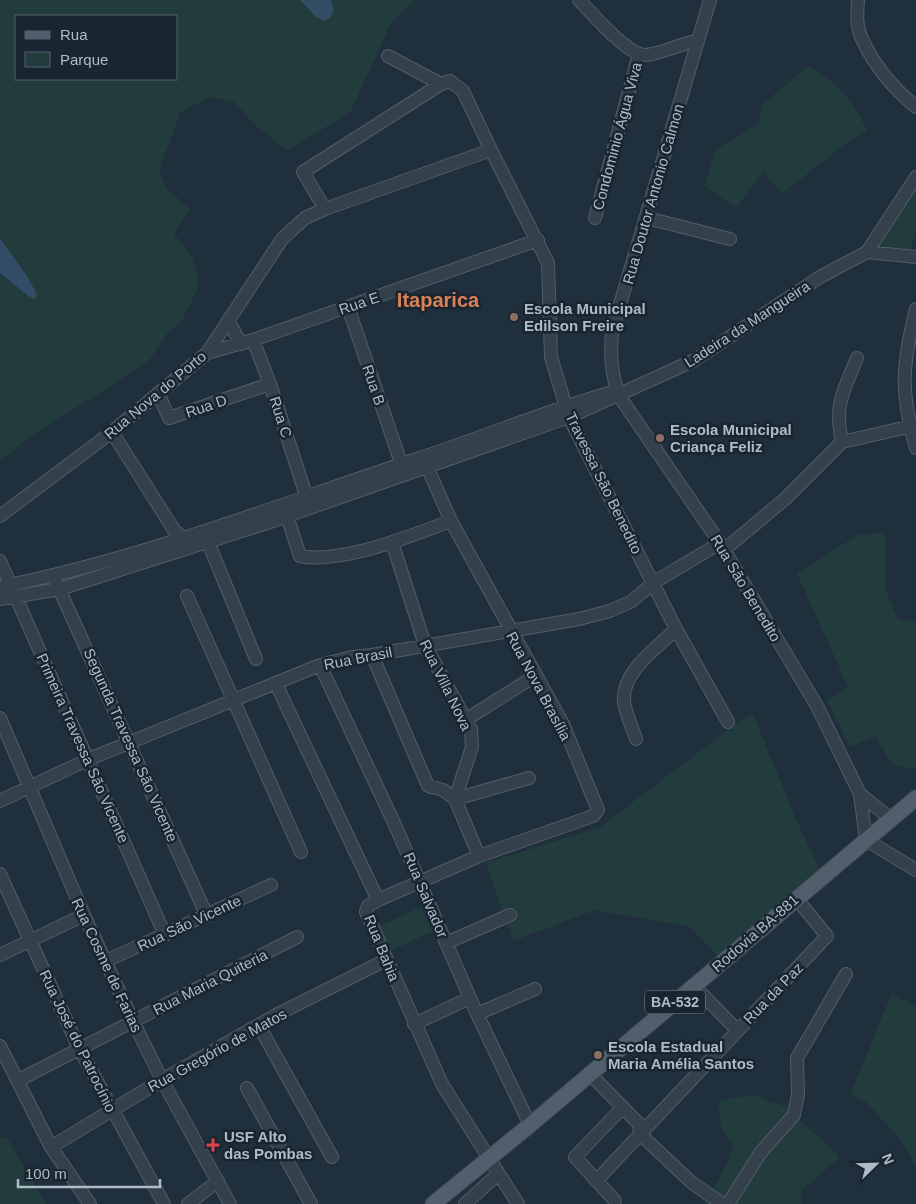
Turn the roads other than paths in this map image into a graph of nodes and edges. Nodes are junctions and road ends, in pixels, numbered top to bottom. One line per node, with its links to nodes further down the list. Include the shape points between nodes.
1 (579, 0): 5 (street)
2 (710, 0): 4 (street, Rua Doutor Antonio Calmon)
3 (858, 0): 8 (street, via 861,38 900,94)
4 (698, 40): 5 (street, via 656,53); 13 (street, Rua Doutor Antonio Calmon)
5 (639, 54): 12 (street, Condominio Água Viva)
6 (388, 56): 7 (street, Travessa São Benedito)
7 (441, 84): 9 (street, Travessa São Benedito, via 450,80 463,91); 11 (street, via 303,172)
8 (916, 107)
9 (491, 150): 11 (street, Rua Nova do Porto); 15 (street, Travessa São Benedito)
10 (916, 177): 16 (street)
11 (325, 208): 20 (street, Rua Nova do Porto, via 305,218 282,239)
12 (595, 218)
13 (647, 218): 14 (street); 26 (street, Rua Doutor Antonio Calmon, via 612,338 610,362)
14 (730, 239)
15 (538, 240): 18 (street, Rua E); 28 (street, Travessa São Benedito, via 548,263 551,357)
16 (867, 252): 17 (street); 26 (street, Ladeira da Mangueira, via 812,282 695,360)
17 (916, 257)
18 (348, 306): 22 (street, Rua E); 34 (street, Rua B)
19 (916, 309): 21 (street)
20 (229, 322): 22 (street, Rua C); 23 (street, Rua Nova do Porto)
21 (912, 338): 29 (street, via 903,390)
22 (247, 342): 23 (street, Rua E); 25 (street, Rua C)
23 (206, 353): 27 (street, Rua Nova do Porto)
24 (857, 358): 31 (street, via 839,402 838,425)
25 (270, 384): 27 (street, Rua D, via 169,418); 36 (street, Rua C)
26 (620, 392): 28 (street, Ladeira da Mangueira); 45 (street, Rua São Benedito)
27 (158, 393): 30 (street, Rua Nova do Porto)
28 (567, 411): 33 (street, Ladeira da Mangueira); 49 (street, Travessa São Benedito)
29 (913, 426): 31 (street); 32 (street)
30 (112, 432): 38 (street, Rua Nova do Porto); 40 (street)
31 (842, 442): 45 (street, Rua Brasil, via 785,499)
32 (916, 448)
33 (425, 462): 34 (street); 35 (street); 41 (street, Rua Nova Brasília)
34 (401, 463): 35 (street)
35 (350, 488): 36 (street); 39 (street)
36 (306, 495): 37 (street)
37 (271, 515): 39 (street); 42 (street); 44 (street)
38 (0, 516)
39 (287, 516): 43 (street, via 300,556 325,558)
40 (169, 520): 44 (street); 46 (street)
41 (451, 521): 43 (street); 56 (street, Rua Nova Brasília)
42 (208, 542): 44 (street); 59 (street)
43 (392, 542): 57 (street, Rua Villa Nova)
44 (185, 543): 46 (street)
45 (722, 546): 49 (street, Rua Brasil); 72 (street, Rua São Benedito, via 817,706)
46 (156, 552): 48 (street); 51 (street)
47 (0, 561): 50 (street, Primeira Travessa São Vicente)
48 (53, 575): 50 (street); 51 (street, Segunda Travessa São Vicente)
49 (653, 583): 55 (street, Travessa São Benedito); 56 (street, Rua Brasil, via 632,601 610,610 579,619)
50 (6, 586): 53 (street, Primeira Travessa São Vicente)
51 (60, 589): 53 (street); 68 (street, Segunda Travessa São Vicente)
52 (187, 596): 63 (street)
53 (17, 597): 54 (street); 69 (street, Primeira Travessa São Vicente)
54 (0, 599)
55 (676, 629): 66 (street, Travessa São Benedito); 67 (street, via 631,674 624,704)
56 (509, 630): 57 (street, Rua Brasil); 61 (street, Rua Nova Brasília)
57 (425, 645): 58 (street, Rua Brasil); 65 (street, Rua Villa Nova)
58 (372, 655): 60 (street, Rua Brasil); 74 (street, via 428,786 443,790)
59 (256, 660)
60 (320, 665): 62 (street, Rua Brasil); 82 (street, Rua Salvador)
61 (534, 676): 65 (street); 79 (street, Rua Nova Brasília, via 563,724 598,810 594,816)
62 (276, 684): 63 (street, Rua Brasil); 85 (street, Rua Bahia)
63 (232, 701): 68 (street, Rua Brasil); 78 (street)
64 (0, 718): 71 (street, Rua Cosme de Farias)
65 (466, 719): 74 (street, Rua Villa Nova, via 471,729 472,747)
66 (728, 722)
67 (636, 739)
68 (130, 741): 69 (street, Rua Brasil); 88 (street, Segunda Travessa São Vicente)
69 (89, 759): 71 (street, Rua Brasil); 89 (street, Primeira Travessa São Vicente)
70 (529, 778): 74 (street)
71 (29, 787): 75 (street, Rua Brasil); 86 (street, Rua Cosme de Farias)
72 (860, 794): 76 (street, Rua São Benedito); 77 (street, Rua São Benedito)
73 (916, 798): 76 (main road, Rodovia BA-881 / BA-532)
74 (455, 799): 79 (street)
75 (0, 801)
76 (891, 819): 77 (main road, Rodovia BA-881 / BA-532)
77 (866, 840): 80 (street); 84 (main road, Rodovia BA-881 / BA-532)
78 (301, 852)
79 (479, 856): 82 (street, Rua Nova Brasília)
80 (916, 870)
81 (0, 874): 91 (street, Rua José do Patrocínio)
82 (420, 881): 85 (street, Rua Nova Brasília); 92 (street, Rua Salvador)
83 (271, 885): 88 (street, Rua São Vicente)
84 (796, 898): 97 (main road, Rodovia BA-881 / BA-532); 104 (street, Rua da Paz, via 827,936)
85 (378, 900): 94 (street, Rua Bahia, via 368,906 366,912)
86 (84, 915): 91 (street); 95 (street, Rua Cosme de Farias)
87 (510, 915): 92 (street)
88 (207, 916): 89 (street, Rua São Vicente)
89 (166, 935): 95 (street, Rua São Vicente)
90 (297, 937): 101 (street, Rua Maria Quiteria)
91 (29, 941): 93 (street); 106 (street, Rua José do Patrocínio)
92 (446, 943): 99 (street, Rua Salvador)
93 (0, 955)
94 (386, 960): 102 (street, Rua Bahia); 103 (street, Rua Gregório de Matos)
95 (106, 961): 101 (street, Rua Cosme de Farias)
96 (846, 974): 131 (street, via 797,1058 798,1094 794,1114 761,1152)
97 (694, 986): 104 (street); 107 (main road, Rodovia BA-881 / BA-532)
98 (535, 989): 100 (street)
99 (470, 998): 100 (street, Rua Salvador); 102 (street)
100 (477, 1014): 113 (street, Rua Salvador)
101 (133, 1021): 106 (street, Rua Maria Quiteria); 108 (street, Rua Cosme de Farias)
102 (414, 1024): 117 (street, Rua Bahia, via 442,1084)
103 (259, 1026): 108 (street, Rua Gregório de Matos); 116 (street)
104 (737, 1030): 114 (street, Rua da Paz)
105 (0, 1046): 109 (street)
106 (79, 1048): 109 (street, Rua Maria Quiteria); 112 (street, Rua José do Patrocínio)
107 (590, 1074): 111 (street); 113 (main road, Rodovia BA-881 / BA-532)
108 (162, 1080): 112 (street, Rua Gregório de Matos); 119 (street, Rua Cosme de Farias)
109 (17, 1081): 115 (street)
110 (247, 1088): 126 (street)
111 (623, 1107): 114 (street, via 639,1124); 120 (street, via 575,1158)
112 (112, 1111): 115 (street, Rua Gregório de Matos); 123 (street, Rua José do Patrocínio)
113 (530, 1125): 117 (main road, Rodovia BA-881 / BA-532)
114 (640, 1134): 120 (street, Rua da Paz); 130 (street, via 691,1182)
115 (51, 1147): 122 (street)
116 (332, 1157)
117 (490, 1158): 118 (street, Rua Bahia); 127 (main road, Rodovia BA-881 / BA-532)
118 (498, 1174): 128 (street); 129 (street, Rua Bahia)
119 (218, 1181): 124 (street); 125 (street, Rua Cosme de Farias)
120 (596, 1181): 121 (street)
121 (615, 1201)
122 (90, 1204)
123 (164, 1204)
124 (188, 1204)
125 (230, 1204)
126 (311, 1204)
127 (434, 1204)
128 (465, 1204)
129 (518, 1204)
130 (722, 1204)
131 (728, 1204)

